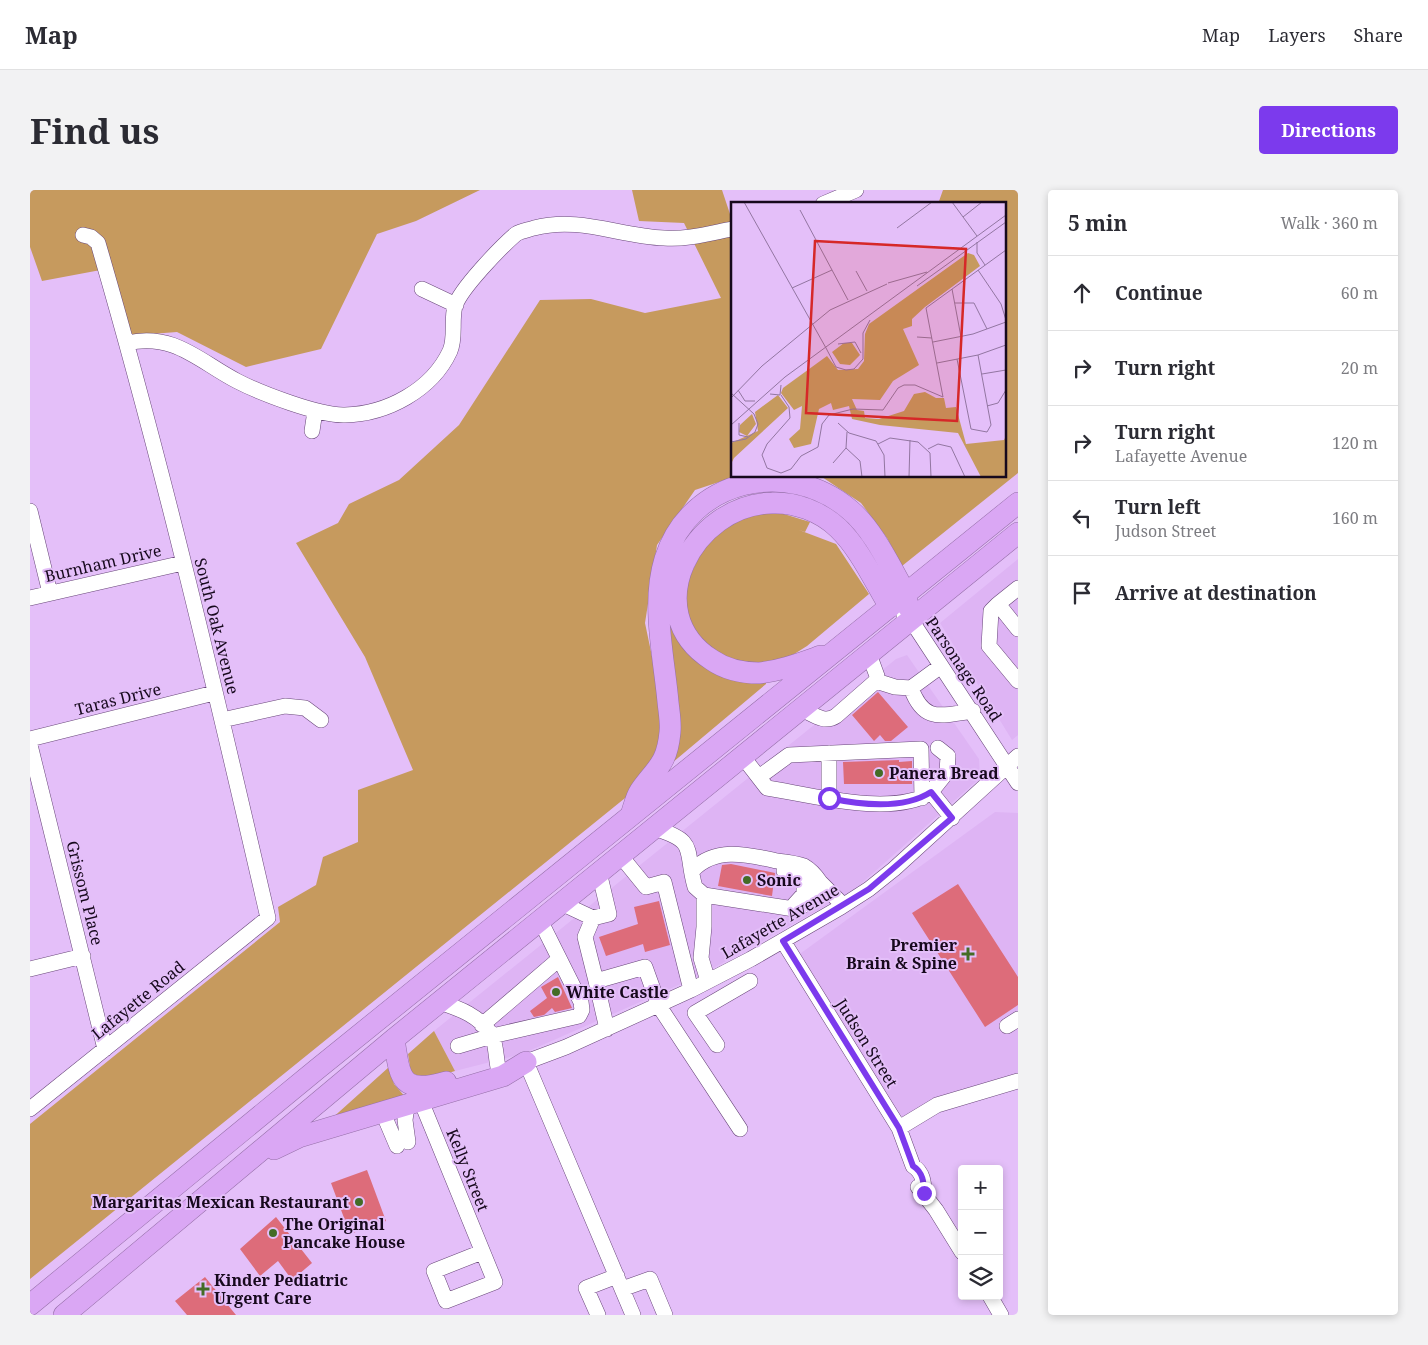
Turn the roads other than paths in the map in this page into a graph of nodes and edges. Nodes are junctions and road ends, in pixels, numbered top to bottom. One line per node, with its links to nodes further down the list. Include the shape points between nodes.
1 (856, 190): 2 (street)
2 (828, 202)
3 (731, 228): 6 (street, via 667,239 624,234 584,224 548,224 518,233 481,270)
4 (83, 235): 7 (street, South Oak Avenue, via 98,244)
5 (422, 289): 6 (street)
6 (456, 305): 8 (street, via 450,350 427,384 386,408 345,415)
7 (127, 343): 8 (street, via 139,340 172,344 191,352 238,382); 13 (street, South Oak Avenue)
8 (315, 411): 9 (street)
9 (312, 431)
10 (1018, 504): 17 (highway)
11 (30, 511): 15 (street)
12 (1018, 533): 19 (highway)
13 (183, 562): 15 (street, Burnham Drive); 27 (street, South Oak Avenue)
14 (1018, 588): 18 (street)
15 (50, 592): 16 (street, Burnham Drive)
16 (30, 598)
17 (898, 601): 19 (highway); 21 (highway); 21 (highway, via 837,528 800,506 781,503 747,506 718,520 695,542 681,572 677,599 685,633 707,657 723,666 758,673); 42 (highway, via 862,522 851,510 823,493 788,482 754,482 717,495 702,506 678,530 661,575 660,618 670,730 662,762 640,792)
18 (998, 604): 20 (street); 25 (street, via 991,610 989,646)
19 (911, 620): 22 (highway); 23 (street, Parsonage Road)
20 (1018, 630)
21 (834, 652): 42 (highway)
22 (869, 654): 24 (street); 28 (highway)
23 (941, 666): 26 (street); 29 (street, Parsonage Road)
24 (876, 681): 26 (street); 28 (street, via 831,720)
25 (1018, 681)
26 (911, 688): 29 (street, via 932,716)
27 (214, 693): 30 (street, South Oak Avenue); 32 (street, Taras Drive)
28 (802, 709): 36 (highway)
29 (972, 711): 37 (street, Parsonage Road)
30 (222, 720): 31 (street, via 285,706 305,708); 54 (street, South Oak Avenue)
31 (321, 720)
32 (30, 739)
33 (30, 745): 58 (street, Grissom Place)
34 (938, 748): 40 (street, via 948,756 949,766)
35 (829, 753): 38 (street, via 789,755); 40 (street, via 920,749); 41 (street)
36 (743, 757): 38 (street); 44 (highway)
37 (1013, 761): 39 (street, Parsonage Road); 43 (street, Lafayette Avenue)
38 (759, 777): 41 (street, via 767,788)
39 (1018, 784)
40 (926, 795): 41 (street, via 911,802 867,804); 43 (street)
41 (829, 798)
42 (630, 817): 88 (highway)
43 (952, 818): 52 (street, Lafayette Avenue, via 882,879)
44 (654, 828): 45 (highway); 47 (street, via 685,842)
45 (620, 855): 48 (highway); 64 (street, via 646,887 664,882)
46 (722, 855): 47 (street, via 704,861); 49 (street, via 738,853 802,865); 53 (street, via 734,861 800,876 805,884 804,894 796,904)
47 (693, 870): 50 (street, via 695,887)
48 (599, 872): 51 (highway); 55 (street, via 609,914)
49 (820, 882): 52 (street); 53 (street, via 816,895 802,907)
50 (704, 895): 53 (street); 63 (street, via 701,958)
51 (561, 903): 55 (street); 56 (highway)
52 (843, 906): 57 (street, Lafayette Avenue)
53 (786, 909)
54 (268, 918): 74 (street, Lafayette Road)
55 (593, 918): 62 (street, via 585,937)
56 (540, 920): 59 (street); 65 (highway)
57 (783, 941): 61 (street, Lafayette Avenue); 81 (street, Judson Street)
58 (83, 956): 60 (street); 74 (street, Grissom Place)
59 (558, 960): 69 (street); 69 (street, via 581,1002 579,1016)
60 (30, 969)
61 (730, 970): 63 (street, Lafayette Avenue); 67 (street, via 745,984)
62 (596, 981): 66 (street, via 645,967); 68 (street)
63 (708, 981): 64 (street, Lafayette Avenue)
64 (692, 989): 66 (street, Lafayette Avenue); 67 (street)
65 (439, 1002): 69 (street, via 467,1012); 71 (highway)
66 (659, 1006): 68 (street, Lafayette Avenue); 70 (street)
67 (703, 1015): 70 (street); 72 (street)
68 (607, 1029): 75 (street, Lafayette Avenue)
69 (487, 1030): 73 (street); 76 (street)
70 (679, 1037): 82 (street)
71 (394, 1039): 76 (highway, via 400,1073 414,1087 428,1087); 83 (highway)
72 (717, 1045)
73 (458, 1046)
74 (105, 1049): 79 (street, Lafayette Road)
75 (526, 1062): 76 (highway); 78 (highway, via 504,1076); 86 (street)
76 (498, 1067)
77 (1018, 1081): 81 (street, via 937,1105)
78 (414, 1104): 80 (highway); 80 (street, via 405,1120 402,1144); 85 (street, Kelly Street)
79 (30, 1109)
80 (383, 1113): 83 (highway, via 299,1138)
81 (899, 1128): 84 (street, Judson Street, via 913,1166 918,1169 924,1183 924,1193)
82 (740, 1129)
83 (252, 1158): 89 (highway)
84 (958, 1246)
85 (482, 1252)
86 (620, 1282): 90 (street, via 586,1288); 91 (street); 92 (street, via 650,1278)
87 (992, 1300): 93 (street)
88 (32, 1302)
89 (73, 1312)
90 (598, 1315)
91 (633, 1315)
92 (665, 1315)
93 (1001, 1315)

